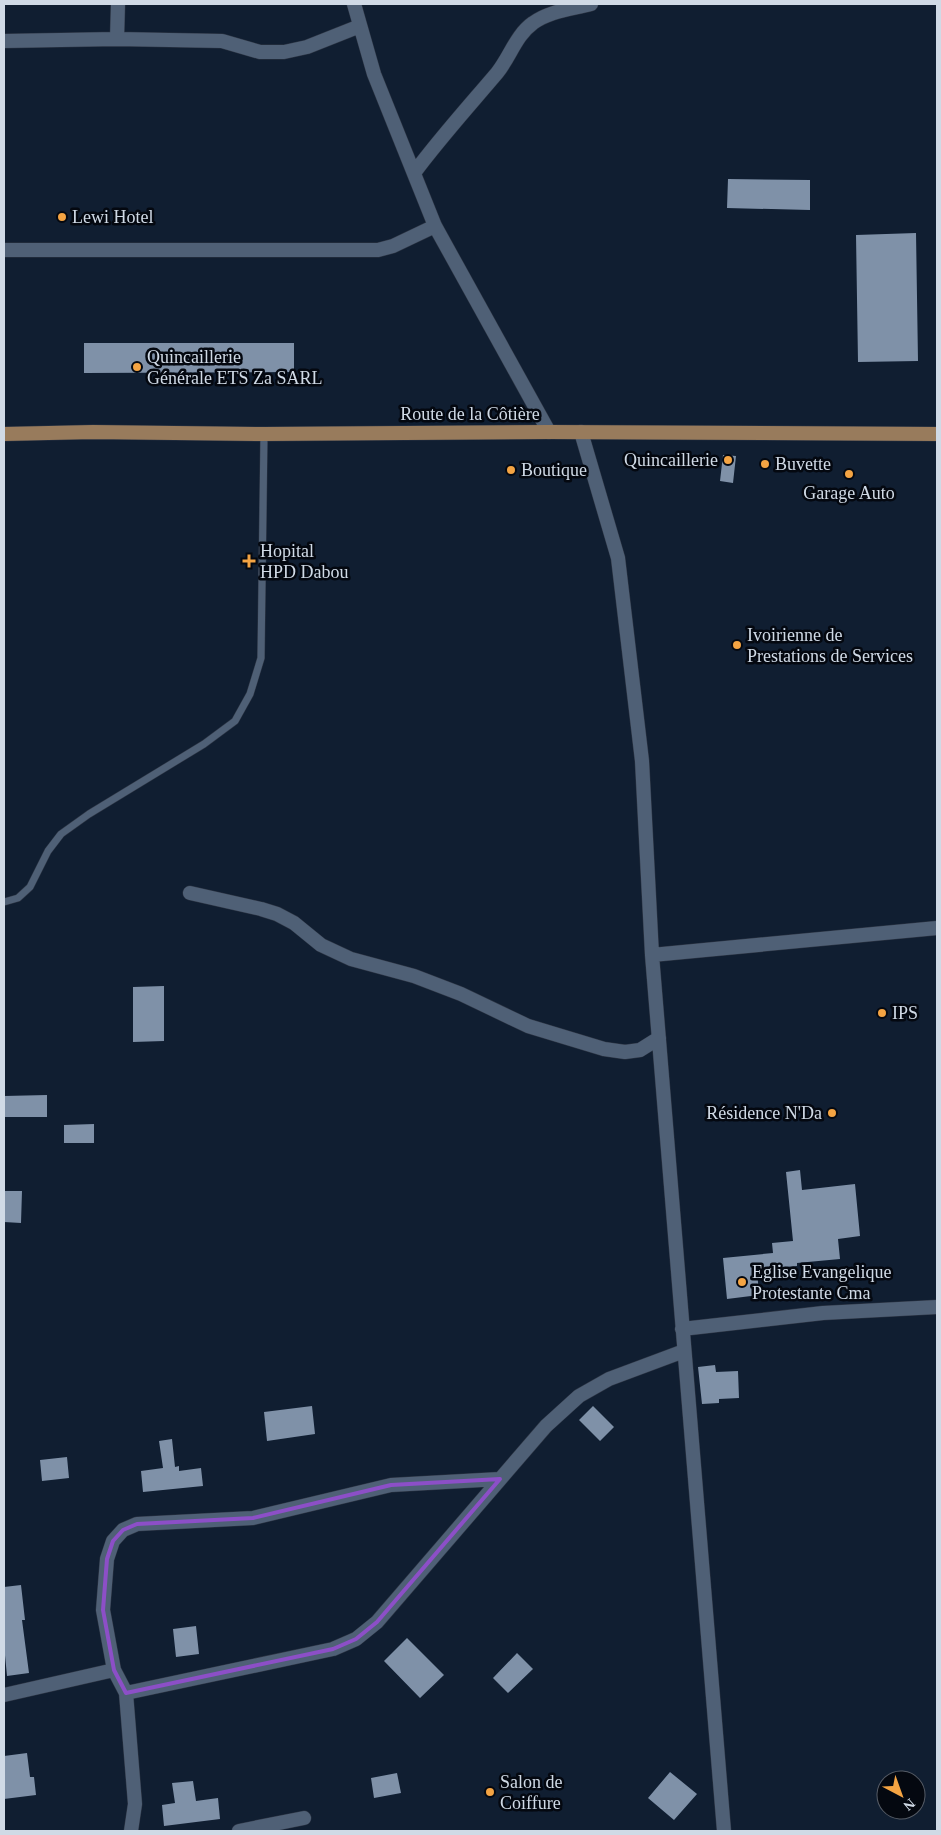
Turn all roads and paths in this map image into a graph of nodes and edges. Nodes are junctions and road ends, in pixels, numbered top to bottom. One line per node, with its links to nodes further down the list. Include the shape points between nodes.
1 (118, 4): 5 (street)
2 (354, 4): 4 (street)
3 (591, 4): 7 (street, via 549,14 532,23 519,37 499,71)
4 (360, 26): 5 (street, via 307,47 284,52 260,52 222,40); 7 (street, via 374,74)
5 (117, 39): 6 (street)
6 (4, 41)
7 (414, 173): 8 (street)
8 (435, 226): 9 (street, via 378,250); 10 (street)
9 (4, 250)
10 (549, 432): 11 (main road, Route de la Côtière); 13 (main road, Route de la Côtière)
11 (581, 432): 14 (main road, Route de la Côtière); 18 (street, via 618,558 642,761)
12 (4, 434): 13 (main road, Route de la Côtière)
13 (264, 434): 16 (lane, via 261,658 250,694 235,721 62,834 48,851 30,887 18,898)
14 (937, 434)
15 (190, 893): 19 (street, via 277,914 321,945 351,959 414,976 528,1026 624,1052 640,1050)
16 (4, 902)
17 (937, 928): 18 (street)
18 (652, 955): 19 (street)
19 (659, 1038): 21 (street)
20 (937, 1306): 21 (street, via 824,1313)
21 (682, 1328): 22 (street)
22 (684, 1351): 23 (street, via 609,1379 579,1396 546,1426); 30 (street)
23 (500, 1479): 24 (street, via 391,1485 253,1518 137,1524 123,1530 112,1540 107,1559 103,1610); 25 (street, via 376,1622 356,1639 333,1649)
24 (114, 1670): 25 (street); 26 (street)
25 (126, 1693): 28 (street, via 135,1804)
26 (4, 1695)
27 (304, 1818): 29 (street)
28 (131, 1831)
29 (239, 1831)
30 (724, 1831)

